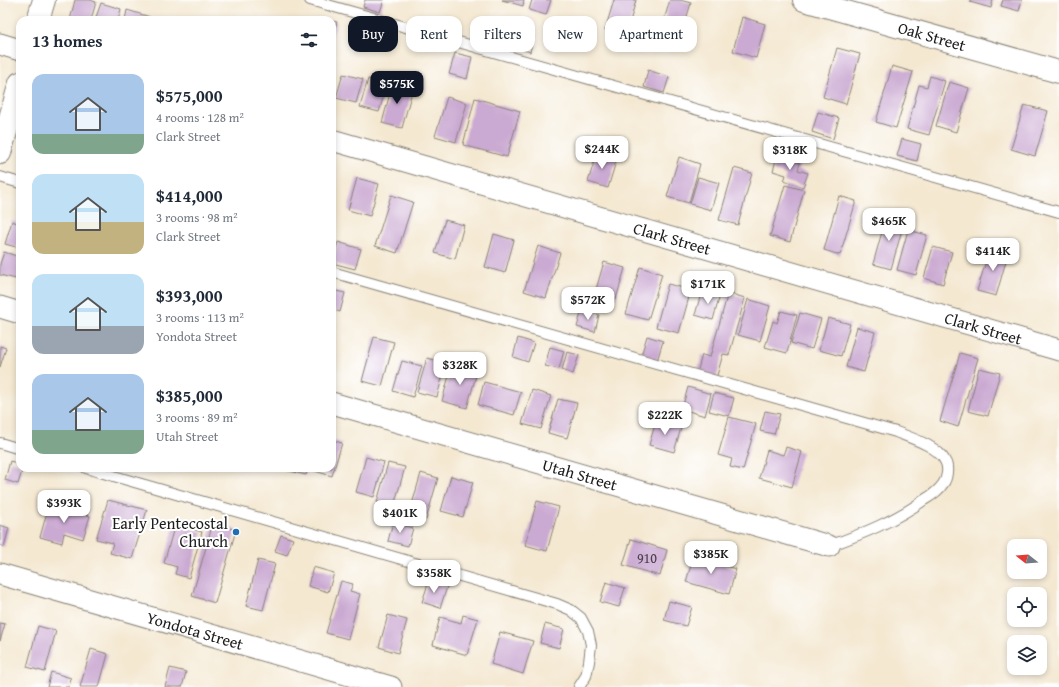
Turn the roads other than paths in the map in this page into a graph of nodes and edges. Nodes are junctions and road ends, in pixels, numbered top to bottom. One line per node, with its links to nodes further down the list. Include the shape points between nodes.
1 (44, 0): 4 (main road)
2 (310, 0): 13 (lane)
3 (804, 0): 7 (main road, Oak Street)
4 (39, 16)
5 (0, 44): 6 (street)
6 (16, 49)
7 (1059, 72)
8 (16, 97): 10 (main road)
9 (336, 141): 17 (street, Clark Street)
10 (0, 154)
11 (0, 177): 12 (lane)
12 (16, 182)
13 (1059, 212)
14 (336, 273): 22 (lane, via 896,432 924,443 937,451 946,461 947,474 944,484 930,496 885,523)
15 (0, 307): 16 (street)
16 (16, 311)
17 (1059, 350)
18 (336, 404): 22 (street, Utah Street)
19 (0, 443): 20 (lane)
20 (16, 448)
21 (100, 472): 25 (lane, via 571,610 581,618 588,631 591,645 586,676)
22 (828, 546)
23 (0, 574): 24 (street, Yondota Street)
24 (391, 687)
25 (579, 687)

